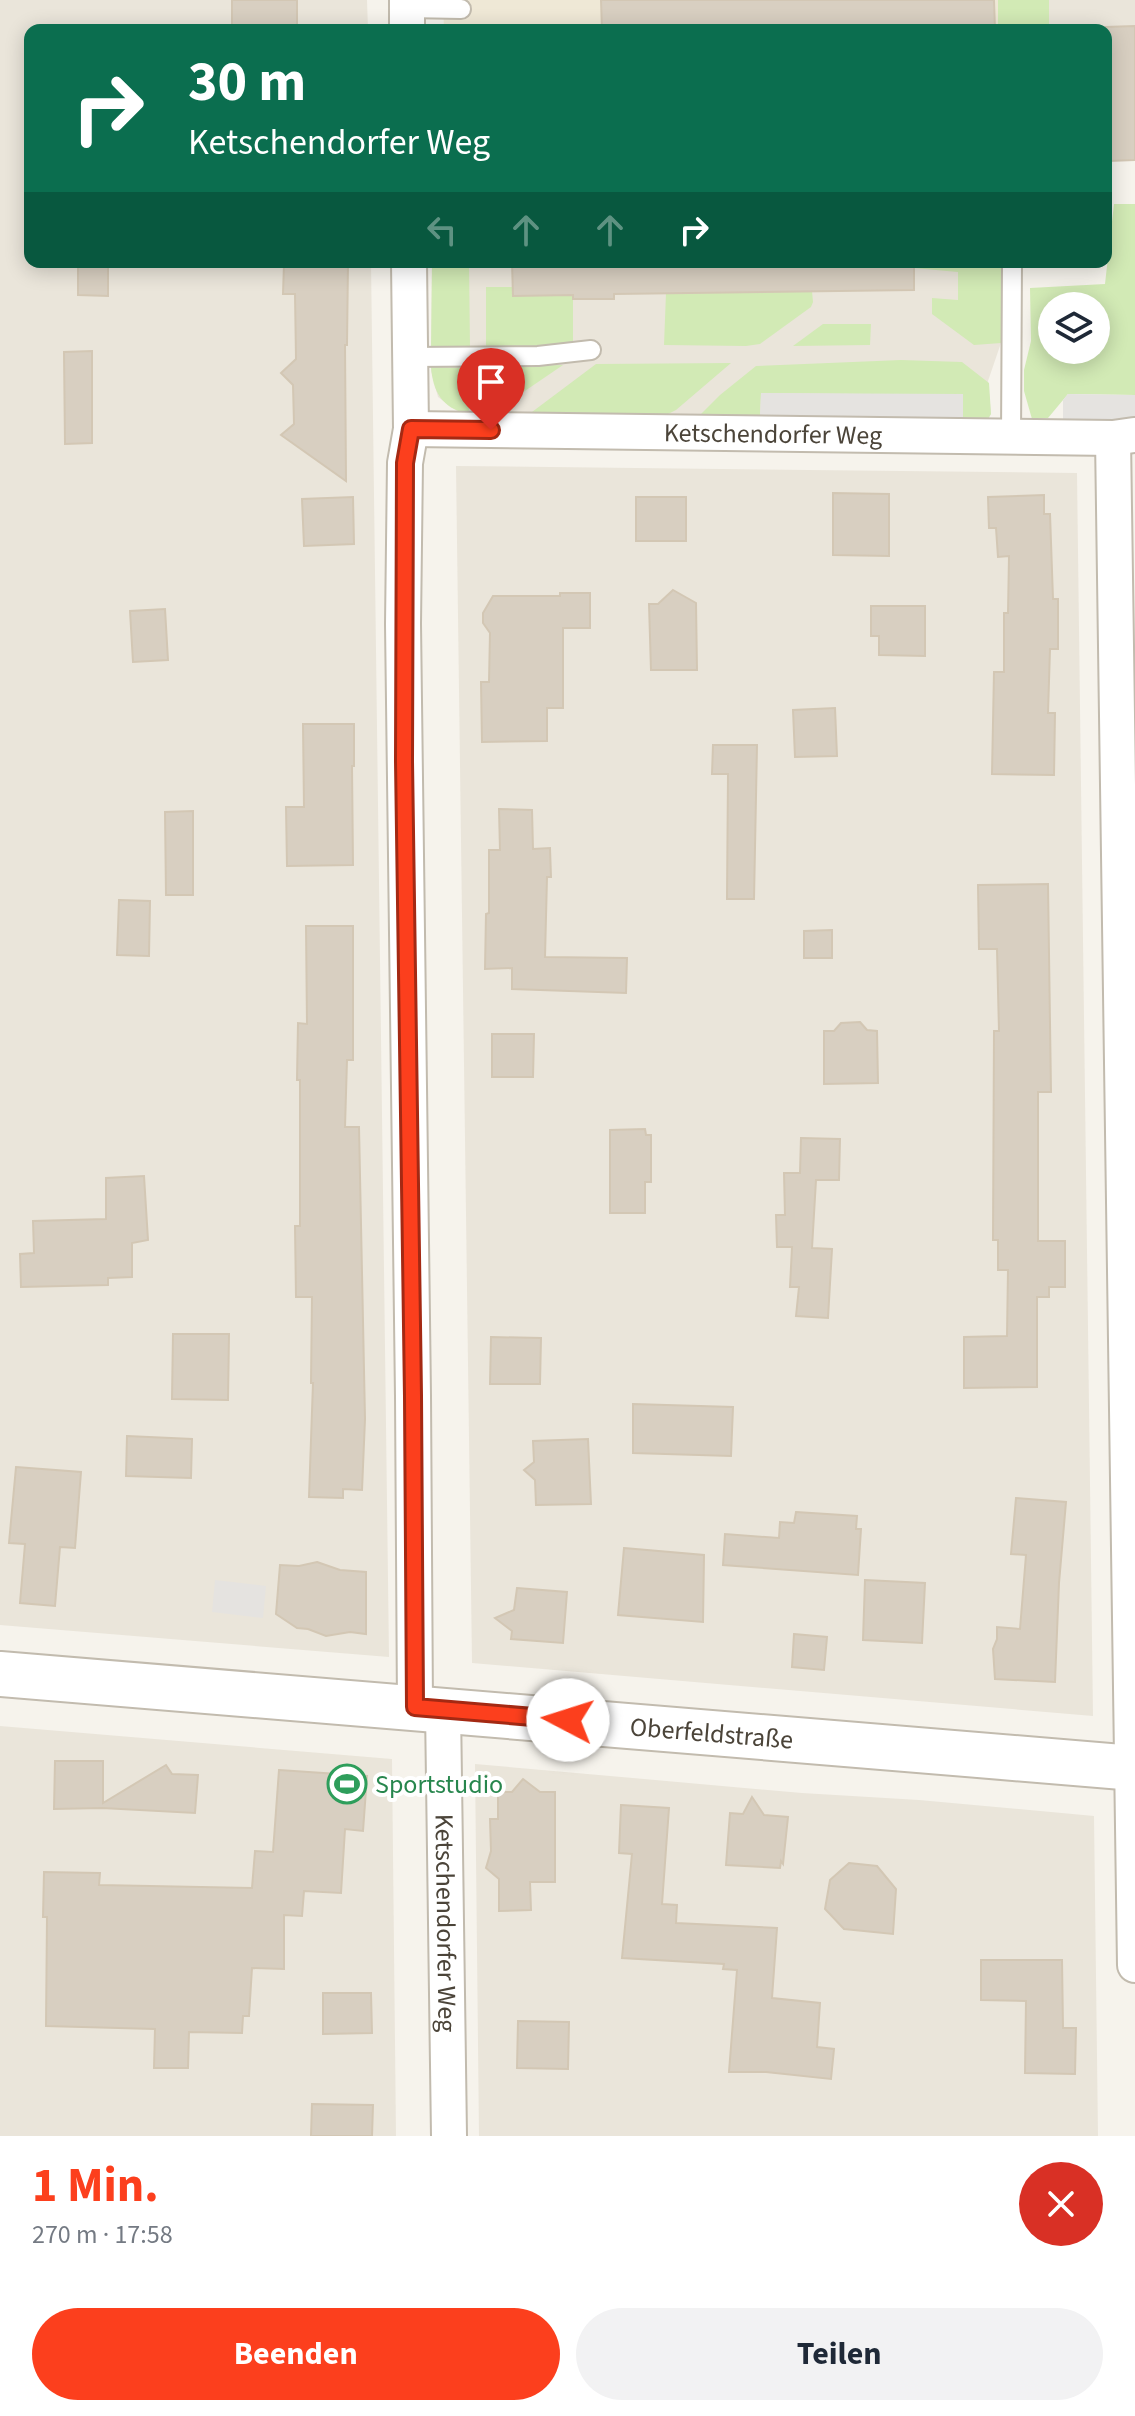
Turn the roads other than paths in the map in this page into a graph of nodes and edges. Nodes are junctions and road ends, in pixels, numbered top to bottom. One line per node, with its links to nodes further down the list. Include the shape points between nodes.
1 (461, 9): 2 (lane)
2 (407, 13)
3 (409, 268): 6 (street, Ketschendorfer Weg)
4 (1012, 269): 9 (lane)
5 (591, 350): 6 (lane)
6 (410, 357): 7 (street, Ketschendorfer Weg)
7 (411, 429): 9 (street, Ketschendorfer Weg); 11 (street, Ketschendorfer Weg, via 405,463 403,636)
8 (1124, 436): 9 (street, Ketschendorfer Weg); 12 (street)
9 (1011, 437)
10 (0, 1674): 11 (street, Oberfeldstraße)
11 (429, 1708): 12 (street, Oberfeldstraße); 14 (street, Ketschendorfer Weg)
12 (1134, 1767): 13 (street)
13 (1135, 1965)
14 (449, 2136)

